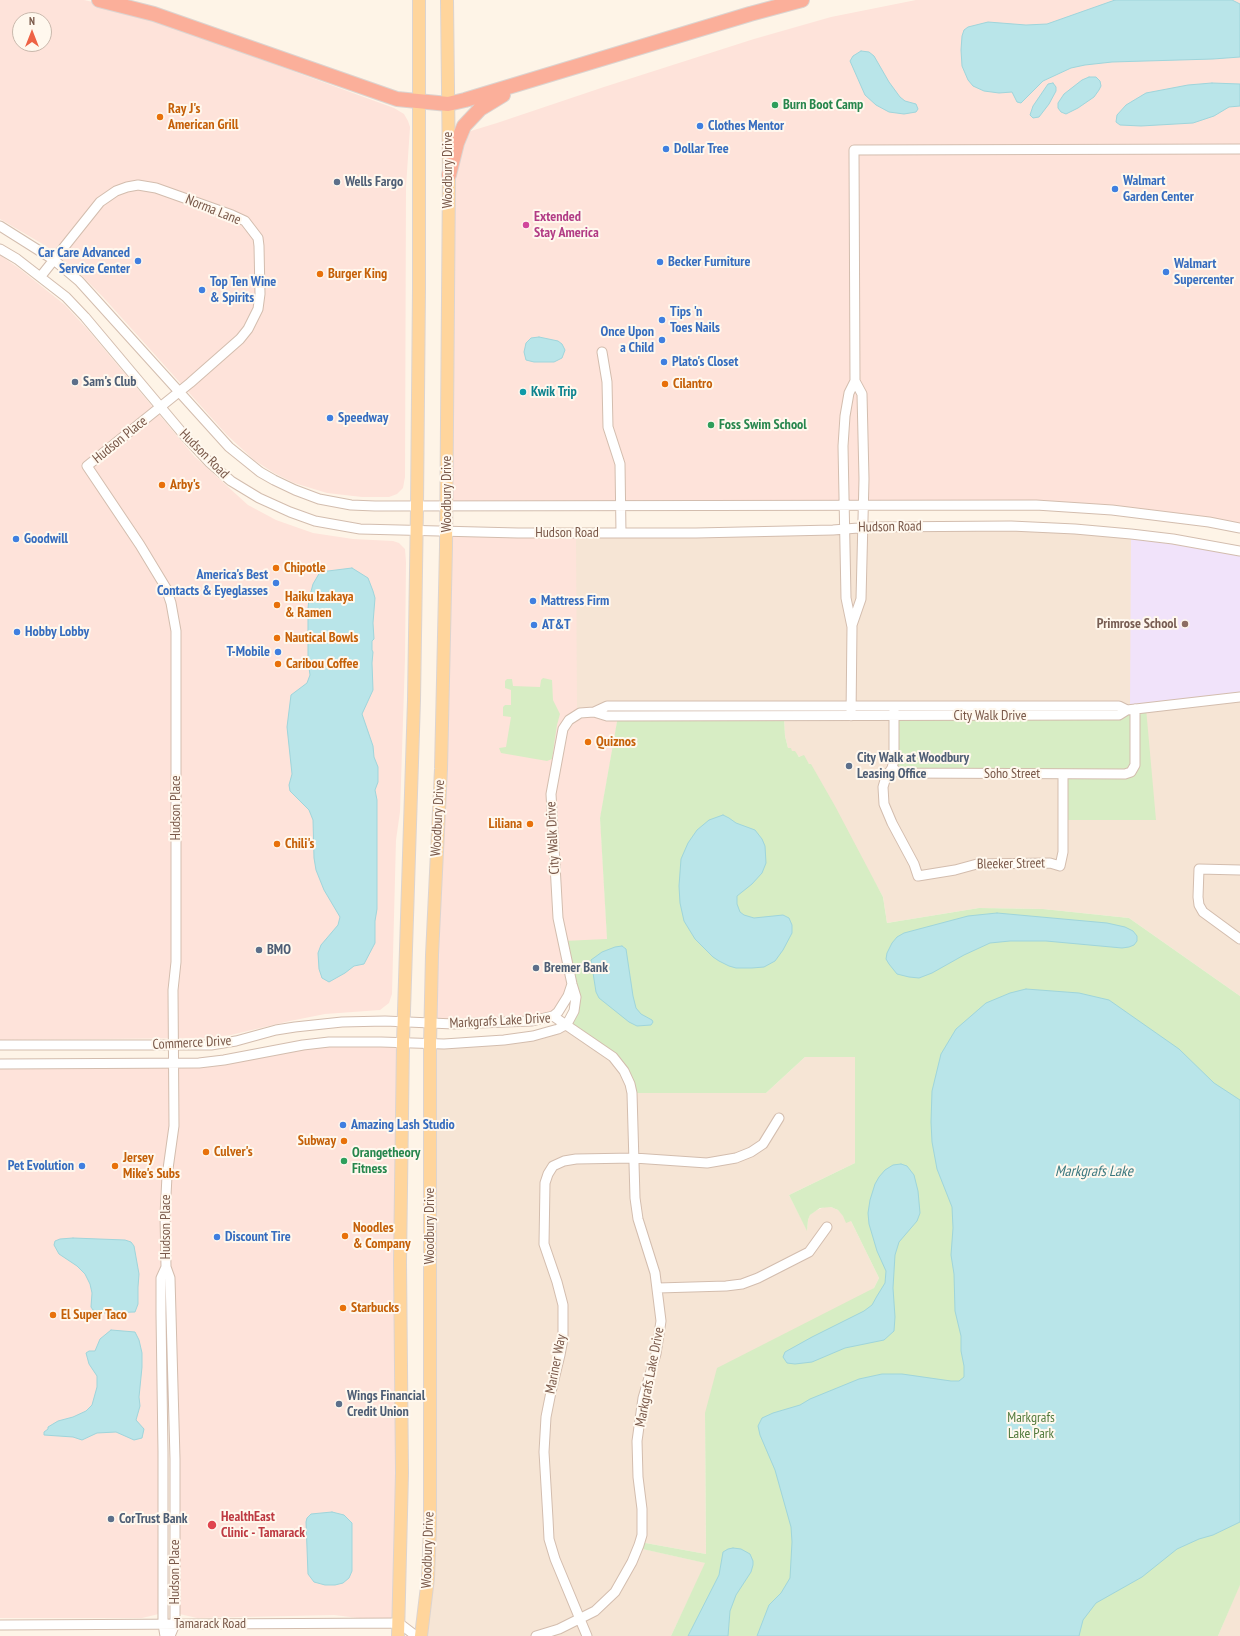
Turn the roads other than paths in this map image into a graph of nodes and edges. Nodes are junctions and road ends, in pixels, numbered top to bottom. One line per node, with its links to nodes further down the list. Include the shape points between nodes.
1 (99, 0): 6 (highway, via 154,14 397,99)
2 (419, 0): 6 (main road, Woodbury Drive)
3 (448, 0): 7 (main road, Woodbury Drive)
4 (802, 0): 5 (highway)
5 (568, 69): 7 (highway); 9 (highway, via 495,99 471,117 462,130)
6 (419, 102): 7 (highway); 20 (main road, Woodbury Drive)
7 (448, 104): 9 (main road, Woodbury Drive)
8 (1240, 149): 15 (street, via 854,150)
9 (449, 175): 21 (main road, Woodbury Drive)
10 (0, 226): 12 (street, Hudson Road)
11 (0, 248): 13 (street, Hudson Road)
12 (54, 260): 13 (street, Norma Lane); 16 (street, Hudson Road, via 103,305); 16 (street, Norma Lane, via 100,202 127,187 138,185 156,188 245,222 258,238 259,246 260,294 254,320 240,339)
13 (41, 276): 17 (street, Hudson Road, via 85,317)
14 (602, 352): 22 (street, via 607,382 608,426 620,462)
15 (855, 381): 18 (street, via 849,393 844,425); 19 (street, via 862,394)
16 (179, 392): 17 (street, Norma Lane); 20 (street, Hudson Road, via 229,447 260,472 295,490 319,499 351,505)
17 (160, 407): 26 (street, Hudson Road, via 209,462 231,481 259,498 290,512 334,525 360,529); 46 (street, Hudson Place, via 87,466 166,588 176,631 176,962)
18 (844, 505): 19 (street, Hudson Road); 22 (street, Hudson Road); 25 (street)
19 (863, 505): 23 (street); 24 (street, Hudson Road, via 1069,506 1182,518)
20 (417, 506): 21 (street, Hudson Road); 26 (main road, Woodbury Drive)
21 (447, 506): 22 (street, Hudson Road); 27 (main road, Woodbury Drive)
22 (621, 506): 28 (street)
23 (862, 528): 25 (street, Hudson Road); 29 (street, Hudson Road, via 1011,526 1069,529 1173,539); 30 (street, via 861,599)
24 (1240, 528)
25 (845, 529): 28 (street, Hudson Road); 30 (street, via 846,598)
26 (417, 531): 27 (street, Hudson Road); 41 (main road, Woodbury Drive)
27 (446, 532): 28 (street, Hudson Road); 42 (main road, Woodbury Drive, via 441,769)
28 (621, 533)
29 (1240, 550)
30 (852, 627): 33 (street)
31 (1240, 697): 32 (street, City Walk Drive)
32 (1131, 710): 34 (street, City Walk Drive, via 1119,715); 36 (street, Soho Street, via 1135,761 1131,772)
33 (851, 711): 34 (street, City Walk Drive); 39 (street, City Walk Drive, via 607,716 594,712 578,714 571,718 565,726 551,794 558,918)
34 (894, 711): 35 (street)
35 (892, 768): 36 (street, Soho Street, via 904,774); 36 (street, Bleeker Street, via 883,787 884,804 918,876 977,864 1050,863 1060,866 1063,852)
36 (1063, 774)
37 (1240, 870): 38 (street, via 1199,869 1198,897 1203,912)
38 (1240, 939)
39 (572, 984): 40 (street, via 564,1006); 43 (street, City Walk Drive, via 576,1000)
40 (554, 1016): 42 (street, Markgrafs Lake Drive, via 511,1023); 43 (street, Markgrafs Lake Drive)
41 (404, 1022): 42 (street, Commerce Drive); 44 (main road, Woodbury Drive); 46 (street, Commerce Drive, via 317,1024 276,1030 212,1045)
42 (431, 1024): 45 (main road, Woodbury Drive)
43 (567, 1024): 45 (street, Markgrafs Lake Drive, via 533,1036); 51 (street, Markgrafs Lake Drive, via 613,1057 627,1077 632,1093)
44 (403, 1042): 45 (street, Commerce Drive); 48 (street, Commerce Drive, via 329,1042 224,1060); 56 (main road, Woodbury Drive, via 400,1262 402,1481)
45 (430, 1044): 64 (main road, Woodbury Drive, via 430,1527 428,1578)
46 (173, 1045): 47 (street, Commerce Drive); 48 (street, Hudson Place)
47 (0, 1046)
48 (173, 1063): 49 (street, Commerce Drive); 53 (street, Hudson Place, via 174,1126 166,1189)
49 (0, 1064)
50 (779, 1118): 51 (street, Mariner Way, via 763,1144 736,1158 707,1163)
51 (634, 1158): 54 (street, Markgrafs Lake Drive, via 638,1219); 55 (street, Mariner Way, via 564,1161 554,1166 545,1183 544,1244 563,1305 563,1338 546,1418 544,1452 548,1519 555,1559)
52 (827, 1226): 54 (street, via 809,1252 742,1284)
53 (166, 1267): 57 (street, Hudson Place, via 161,1278); 58 (street, Hudson Place, via 170,1278 175,1460)
54 (658, 1288): 55 (street, Markgrafs Lake Drive, via 661,1321 656,1354 643,1398 637,1441 643,1522 640,1545 616,1592 595,1611)
55 (581, 1618): 65 (street, Markgrafs Lake Drive, via 559,1629); 66 (street, Mariner Way)
56 (399, 1623): 58 (street, Tamarack Road); 62 (main road, Woodbury Drive); 63 (street)
57 (163, 1624): 58 (street, Tamarack Road); 59 (street, Tamarack Road); 60 (street, Hudson Place)
58 (175, 1624): 61 (street, Hudson Place)
59 (0, 1625)
60 (165, 1636)
61 (170, 1636)
62 (398, 1636)
63 (416, 1636)
64 (421, 1636)
65 (536, 1636)
66 (587, 1636)

